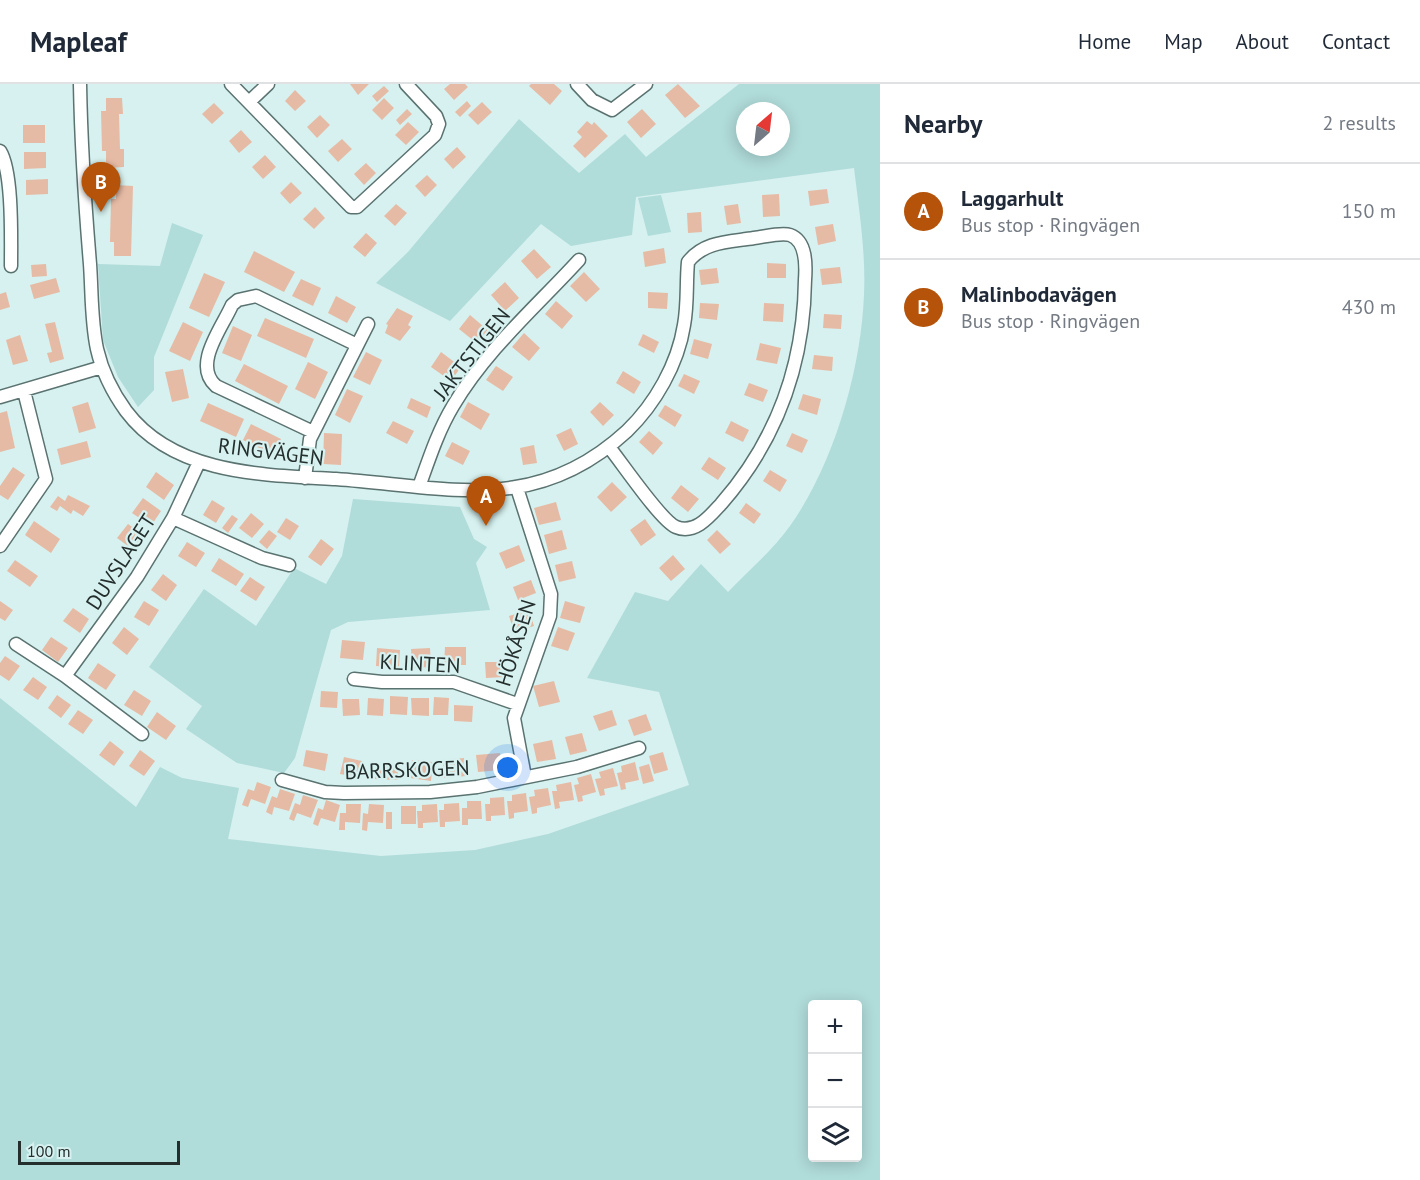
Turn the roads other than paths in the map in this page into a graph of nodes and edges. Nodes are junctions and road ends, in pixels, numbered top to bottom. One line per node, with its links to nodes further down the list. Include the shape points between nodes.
1 (80, 84): 13 (street, RINGVÄGEN, via 93,320)
2 (231, 84): 7 (street)
3 (268, 84): 7 (street)
4 (406, 84): 7 (street, via 436,116 439,124 435,135 357,207 347,205)
5 (577, 84): 6 (street, via 592,100 612,110)
6 (646, 84)
7 (249, 102)
8 (0, 151): 10 (street, via 8,176)
9 (579, 260): 20 (street, JAKTSTIGEN, via 506,335 465,389 439,434)
10 (11, 266)
11 (368, 324): 12 (street)
12 (357, 345): 16 (street); 16 (street, via 256,296 232,305 207,358 209,378 216,386)
13 (102, 368): 14 (street); 18 (street, RINGVÄGEN, via 127,412 141,426 159,441)
14 (24, 391): 15 (street); 23 (street, via 46,479)
15 (0, 397)
16 (313, 432): 19 (street)
17 (609, 447): 17 (street, RINGVÄGEN, via 638,421 667,376 684,327 688,262 694,254 714,244 769,236 790,235 796,240 804,255 805,304 792,378 763,447 713,512 697,526 687,530 676,527); 21 (street, RINGVÄGEN, via 572,471)
18 (199, 462): 19 (street, RINGVÄGEN); 22 (street, DUVSLAGET)
19 (305, 477): 20 (street, RINGVÄGEN)
20 (419, 487): 21 (street, RINGVÄGEN)
21 (517, 488): 28 (street, HÖKÅSEN, via 549,585 552,606)
22 (173, 518): 24 (street, via 262,558); 26 (street, DUVSLAGET, via 117,608)
23 (0, 546)
24 (290, 564)
25 (16, 644): 26 (street)
26 (65, 676): 29 (street)
27 (354, 679): 28 (street, KLINTEN, via 454,682)
28 (517, 704): 31 (street, HÖKÅSEN, via 514,718)
29 (142, 734)
30 (639, 748): 31 (street, BARRSKOGEN, via 577,767)
31 (525, 777): 32 (street, BARRSKOGEN, via 477,787 390,794 326,792)
32 (282, 780)

